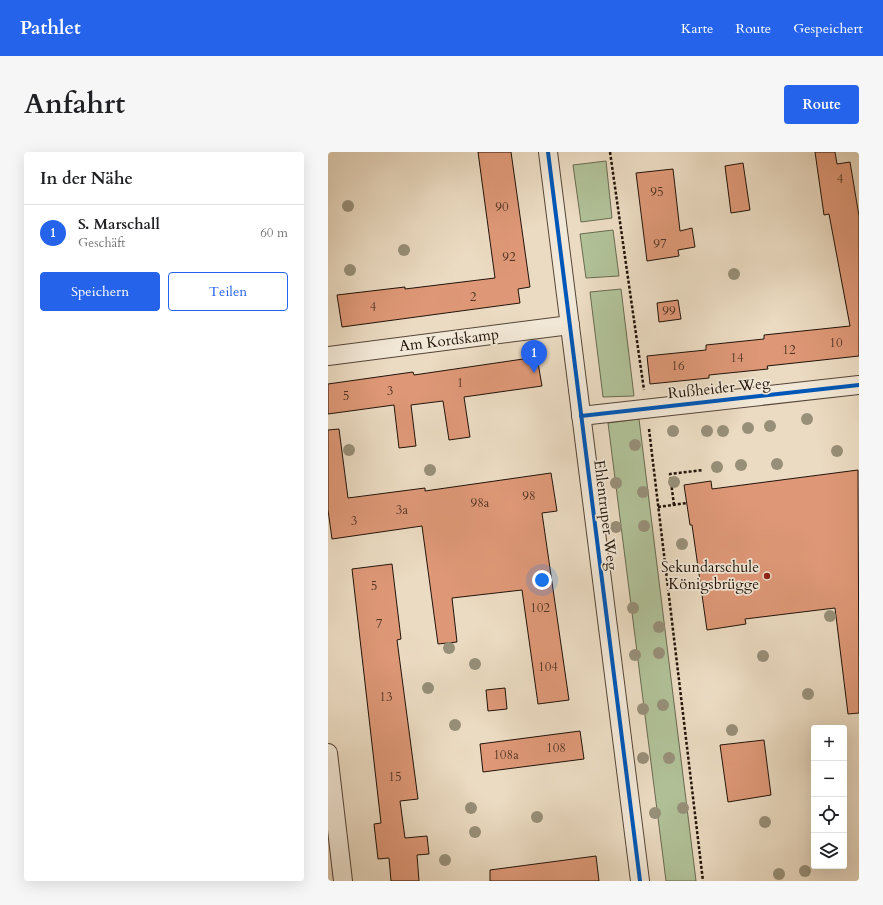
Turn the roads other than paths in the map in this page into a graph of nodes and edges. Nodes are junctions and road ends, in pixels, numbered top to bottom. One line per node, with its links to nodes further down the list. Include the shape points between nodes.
1 (548, 152): 2 (street, Ehlentruper Weg)
2 (570, 325): 3 (street, Am Kordskamp); 5 (street, Ehlentruper Weg)
3 (328, 356)
4 (859, 385): 5 (street, Rußheider Weg)
5 (581, 416): 8 (street, Ehlentruper Weg)
6 (328, 753): 7 (street)
7 (343, 881)
8 (640, 881)

